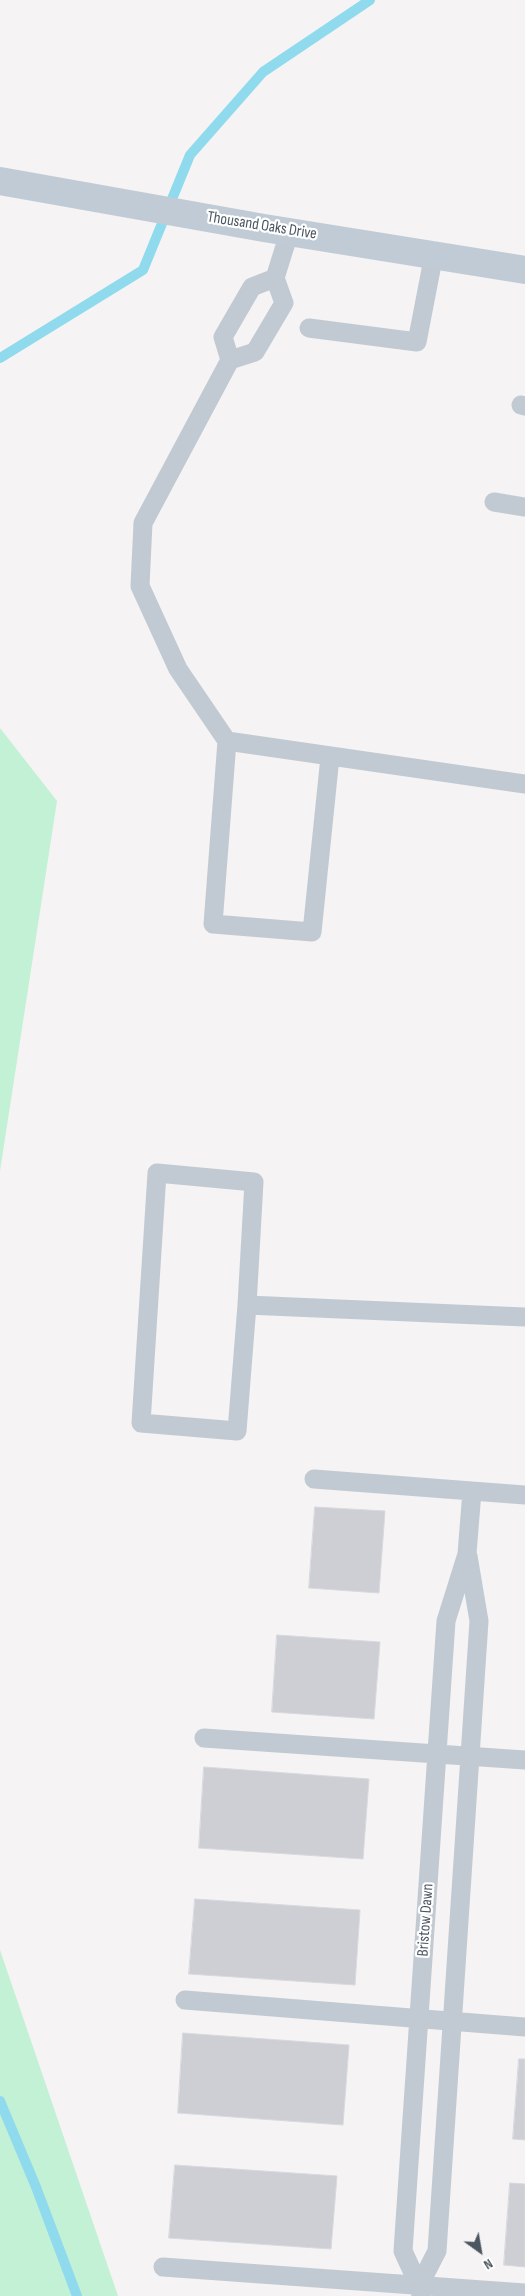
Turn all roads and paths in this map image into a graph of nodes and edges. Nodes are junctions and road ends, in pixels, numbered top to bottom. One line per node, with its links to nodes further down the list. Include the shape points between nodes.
1 (0, 181): 2 (main road, Thousand Oaks Drive)
2 (277, 229): 3 (main road, Thousand Oaks Drive); 5 (lane)
3 (434, 254): 4 (main road, Thousand Oaks Drive); 6 (lane, via 417,342)
4 (525, 270)
5 (275, 278): 7 (lane, via 252,287 222,337); 7 (lane, via 284,303 254,352)
6 (309, 328)
7 (230, 360): 10 (lane, via 142,523 140,586 178,668)
8 (494, 502): 9 (lane)
9 (525, 507)
10 (227, 742): 11 (lane); 11 (lane, via 213,924 312,932)
11 (330, 757): 12 (lane)
12 (525, 784)
13 (247, 1305): 13 (lane, via 254,1182 157,1173 141,1423 237,1430); 14 (lane)
14 (525, 1317)
15 (314, 1479): 16 (lane)
16 (472, 1491): 17 (lane); 18 (lane, Bristow Dawn)
17 (525, 1495)
18 (467, 1554): 20 (lane, Bristow Dawn, via 446,1621); 21 (lane, Bristow Dawn, via 480,1621)
19 (204, 1738): 20 (lane)
20 (437, 1754): 21 (lane); 24 (lane, Bristow Dawn)
21 (470, 1756): 22 (lane); 25 (lane, Bristow Dawn)
22 (525, 1760)
23 (184, 2000): 24 (lane)
24 (419, 2019): 25 (lane); 28 (lane, Bristow Dawn, via 403,2251)
25 (453, 2022): 26 (lane); 28 (lane, Bristow Dawn, via 437,2251)
26 (525, 2027)
27 (163, 2268): 28 (lane)
28 (420, 2291): 29 (lane)
29 (525, 2293)

